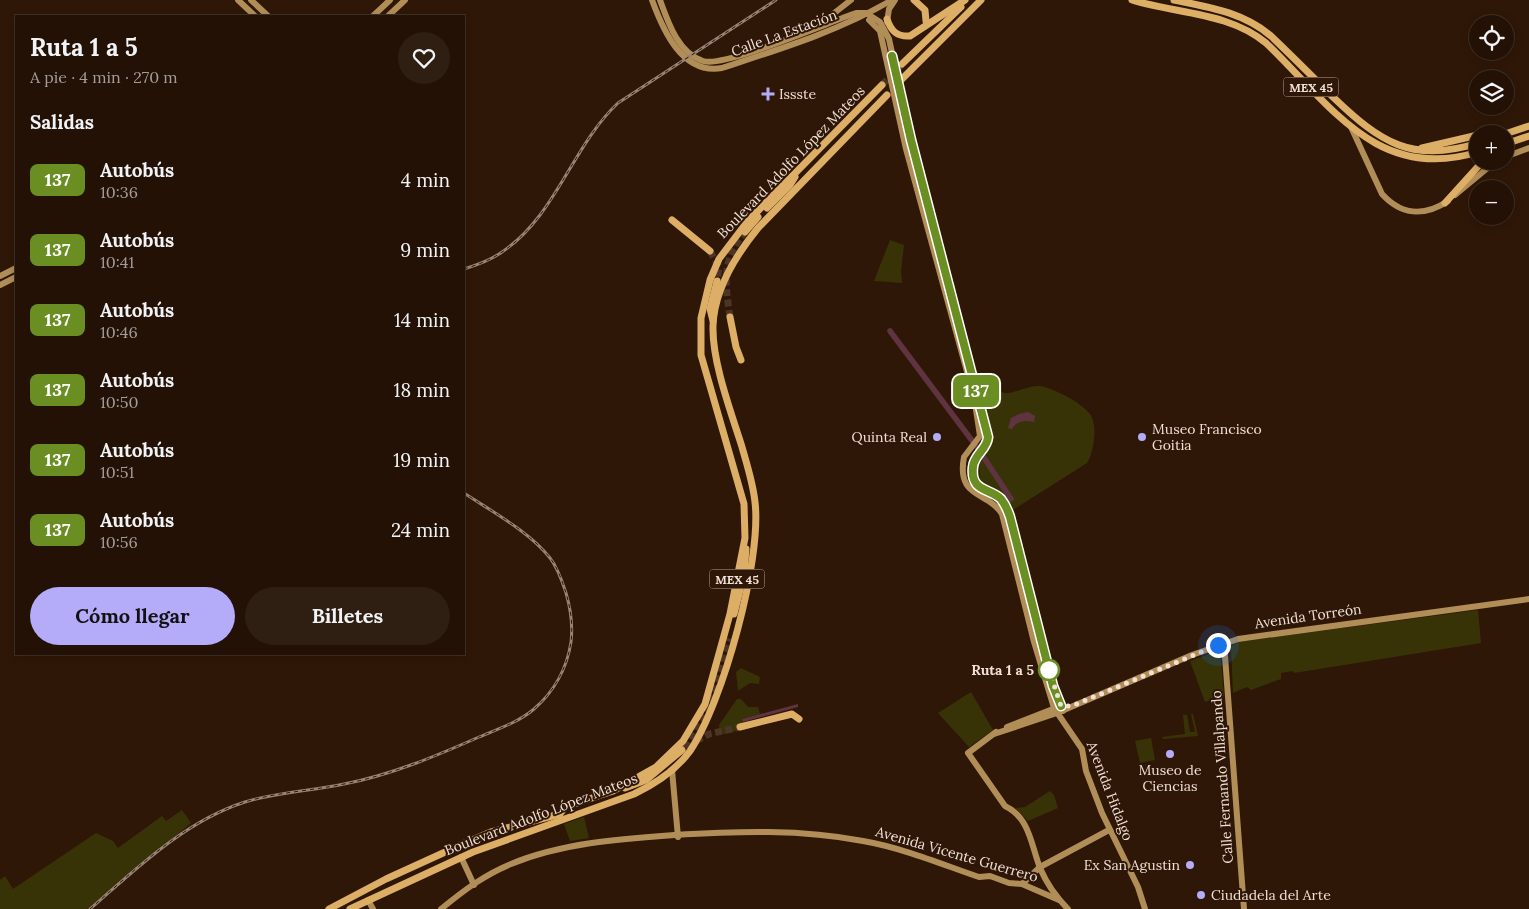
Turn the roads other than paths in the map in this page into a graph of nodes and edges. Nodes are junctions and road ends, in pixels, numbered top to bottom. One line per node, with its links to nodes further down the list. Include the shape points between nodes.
1 (238, 0): 14 (street)
2 (251, 0): 15 (street)
3 (390, 0): 16 (street)
4 (405, 0): 17 (street)
5 (652, 0): 21 (street)
6 (660, 0): 21 (street)
7 (852, 0): 22 (street, Calle La Estación)
8 (893, 0): 18 (street); 19 (street)
9 (914, 0): 20 (main road, via 925,10)
10 (967, 0): 19 (main road, via 905,36 893,31); 23 (main road, via 904,63)
11 (981, 0): 27 (main road)
12 (1132, 0): 30 (main road, MEX 45, via 1222,20 1252,32)
13 (1174, 0): 38 (main road, MEX 45, via 1220,10 1255,24 1371,132)
14 (254, 15)
15 (267, 15)
16 (374, 15)
17 (389, 15)
18 (865, 15): 22 (street, Calle La Estación, via 848,16); 24 (street, via 880,22); 25 (street, Calle La Estación); 26 (street, via 880,32)
19 (887, 19): 24 (street)
20 (926, 21)
21 (665, 25): 25 (street, Calle La Estación, via 685,48 709,63); 25 (street, Calle La Estación, via 667,37 683,55 701,68 711,70)
22 (814, 29): 25 (street, Calle La Estación)
23 (926, 29)
24 (889, 39): 26 (street)
25 (790, 42)
26 (889, 58): 29 (street); 60 (street, via 902,94 988,437 985,449 974,462 973,474 979,488 1002,500 1010,517)
27 (902, 79)
28 (882, 85): 43 (main road, Boulevard Adolfo López Mateos / MEX 45)
29 (891, 96): 54 (main road, Boulevard Adolfo López Mateos / MEX 45, via 741,248 729,269); 60 (street, via 980,421 980,436 964,457 965,479 971,491 996,506 1002,514 1034,642)
30 (1351, 126): 40 (main road, MEX 45, via 1378,146 1406,157 1442,160); 44 (street, via 1382,194 1400,209 1414,212 1433,209)
31 (1529, 126): 32 (main road)
32 (1514, 131)
33 (1529, 136): 35 (main road)
34 (1469, 137): 38 (main road)
35 (1514, 141)
36 (1469, 145): 38 (main road, MEX 45, via 1442,151)
37 (1529, 148): 39 (street)
38 (1417, 150)
39 (1514, 153)
40 (1469, 154)
41 (1475, 170): 44 (main road)
42 (1485, 170): 44 (street)
43 (797, 172): 46 (main road, via 790,185); 56 (main road, Boulevard Adolfo López Mateos / MEX 45, via 746,222 725,248 710,280 701,318 701,354 744,504)
44 (1446, 202)
45 (672, 220): 47 (main road)
46 (745, 232)
47 (710, 251)
48 (15, 268): 49 (street)
49 (0, 276)
50 (15, 278): 52 (street)
51 (717, 281): 54 (main road, via 710,308)
52 (0, 285)
53 (730, 317): 55 (main road)
54 (713, 321): 65 (main road, Boulevard Adolfo López Mateos / MEX 45, via 714,343 725,392 754,490 756,529 751,572 714,705 689,752)
55 (741, 360)
56 (746, 538): 58 (main road, via 744,574); 66 (main road, Boulevard Adolfo López Mateos / MEX 45, via 705,704 683,741 656,767)
57 (1529, 599): 59 (street, Avenida Torreón, via 1271,633)
58 (728, 638)
59 (1224, 643): 60 (street, Avenida Torreón); 81 (street, Calle Fernando Villalpando)
60 (1059, 709): 63 (street); 63 (street, via 1035,714); 67 (street, Avenida Hidalgo, via 1082,750 1086,770)
61 (799, 719): 62 (main road, via 792,714)
62 (740, 727)
63 (994, 734): 70 (street, via 968,752 1005,806 1025,824)
64 (682, 750): 66 (main road, via 646,780)
65 (672, 770): 68 (street); 69 (main road, Boulevard Adolfo López Mateos / MEX 45, via 634,794)
66 (613, 791): 76 (main road, Boulevard Adolfo López Mateos / MEX 45, via 565,807 560,814 492,832 465,843)
67 (1109, 830): 70 (street); 80 (street, Avenida Hidalgo)
68 (678, 836): 71 (street, Avenida Vicente Guerrero, via 572,846 519,860); 72 (street, Avenida Vicente Guerrero, via 740,832 812,834 863,841 979,877 990,876)
69 (462, 857): 71 (street); 73 (main road, Boulevard Adolfo López Mateos / MEX 45)
70 (1040, 867): 72 (street); 74 (street)
71 (474, 884): 78 (street, Avenida Vicente Guerrero)
72 (1022, 884): 74 (street, Avenida Vicente Guerrero)
73 (368, 900): 75 (main road, Boulevard Adolfo López Mateos / MEX 45); 77 (street)
74 (1059, 900): 79 (street)
75 (351, 908)
76 (330, 909)
77 (373, 909)
78 (443, 909)
79 (1068, 909)
80 (1146, 909)
81 (1244, 909)

